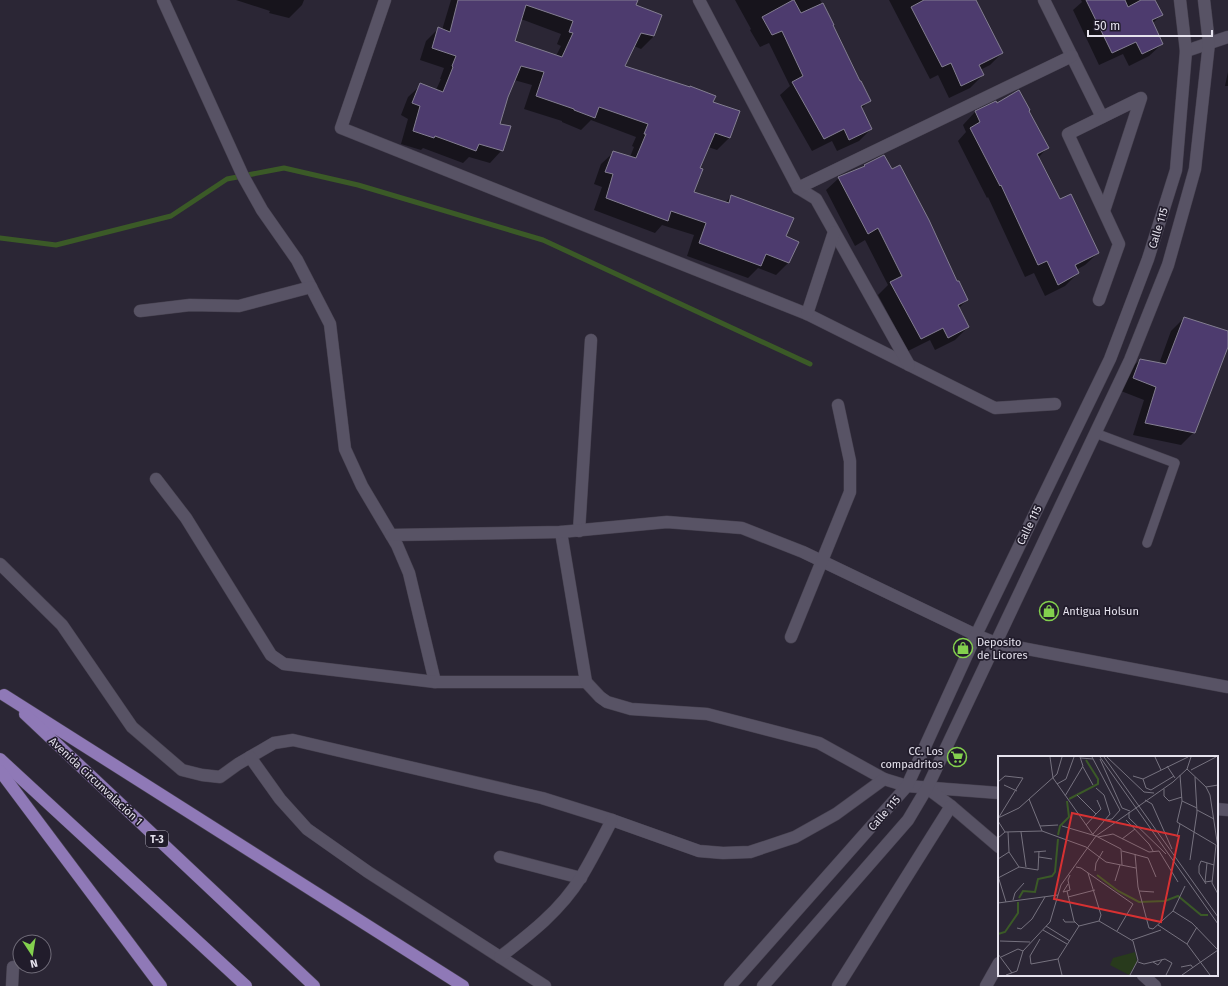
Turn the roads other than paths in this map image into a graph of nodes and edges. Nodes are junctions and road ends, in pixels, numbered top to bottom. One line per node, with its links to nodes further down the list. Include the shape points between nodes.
1 (164, 0): 15 (street, via 243,176 262,210 298,260)
2 (385, 0): 18 (street, via 341,128)
3 (699, 0): 12 (street)
4 (1044, 0): 10 (street)
5 (1180, 0): 9 (street, Calle 115)
6 (1204, 0): 8 (street, Calle 115)
7 (1228, 37): 8 (street)
8 (1209, 43): 9 (street); 23 (street, Calle 115, via 1195,169 1168,265 1130,360)
9 (1186, 51): 31 (street, Calle 115, via 1176,170 1148,259 1110,359)
10 (1072, 56): 11 (street); 12 (street)
11 (1102, 117): 13 (street, via 1068,134); 13 (street, via 1141,98)
12 (798, 188): 14 (street, via 816,199)
13 (1104, 211): 16 (street, via 1119,244)
14 (834, 232): 18 (street); 20 (street)
15 (311, 287): 17 (street, via 239,306 190,305); 27 (street, via 330,324 345,449 362,486)
16 (1099, 300)
17 (140, 311)
18 (807, 314): 20 (street)
19 (592, 340): 25 (street)
20 (909, 365): 21 (street, via 995,408)
21 (1055, 404)
22 (838, 405): 29 (street, via 850,461 850,492)
23 (1095, 433): 28 (lane, via 1175,463); 33 (street, Calle 115)
24 (156, 479): 34 (street, via 186,518 271,655 284,664)
25 (579, 531): 26 (street); 29 (street, via 668,522 742,528)
26 (561, 532): 27 (street); 35 (street)
27 (391, 535): 34 (street, via 409,573)
28 (1147, 543)
29 (823, 561): 31 (street); 32 (street)
30 (0, 564): 38 (street, via 62,625 132,727 182,770 220,777)
31 (976, 635): 33 (street); 42 (street, Calle 115)
32 (791, 637)
33 (996, 643): 36 (street); 43 (street, Calle 115)
34 (435, 682): 35 (street)
35 (586, 682): 41 (street, via 600,698 631,709 707,714 820,743)
36 (1228, 687)
37 (2, 693): 59 (main road, Avenida Circunvalación 1 / T-3); 60 (main road)
38 (250, 757): 48 (street, via 274,743 293,740 542,798); 52 (street, via 280,799 307,829 368,872)
39 (0, 759): 58 (main road)
40 (0, 771): 57 (main road)
41 (884, 779): 42 (street); 48 (street, via 836,814 795,837 750,852 699,851)
42 (907, 786): 43 (street); 62 (street, Calle 115)
43 (927, 788): 44 (street); 45 (street); 63 (street, Calle 115, via 908,820)
44 (998, 793)
45 (951, 806): 49 (street); 64 (street)
46 (1218, 809): 47 (street)
47 (1228, 810)
48 (612, 820): 51 (street)
49 (998, 846)
50 (500, 857): 51 (street)
51 (581, 878): 52 (street, via 540,926)
52 (500, 957): 61 (street)
53 (998, 965): 65 (street)
54 (13, 974): 56 (street)
55 (1144, 976): 66 (street)
56 (12, 986)
57 (161, 986)
58 (246, 986)
59 (314, 986)
60 (463, 986)
61 (545, 986)
62 (730, 986)
63 (763, 986)
64 (838, 986)
65 (986, 986)
66 (1155, 986)

